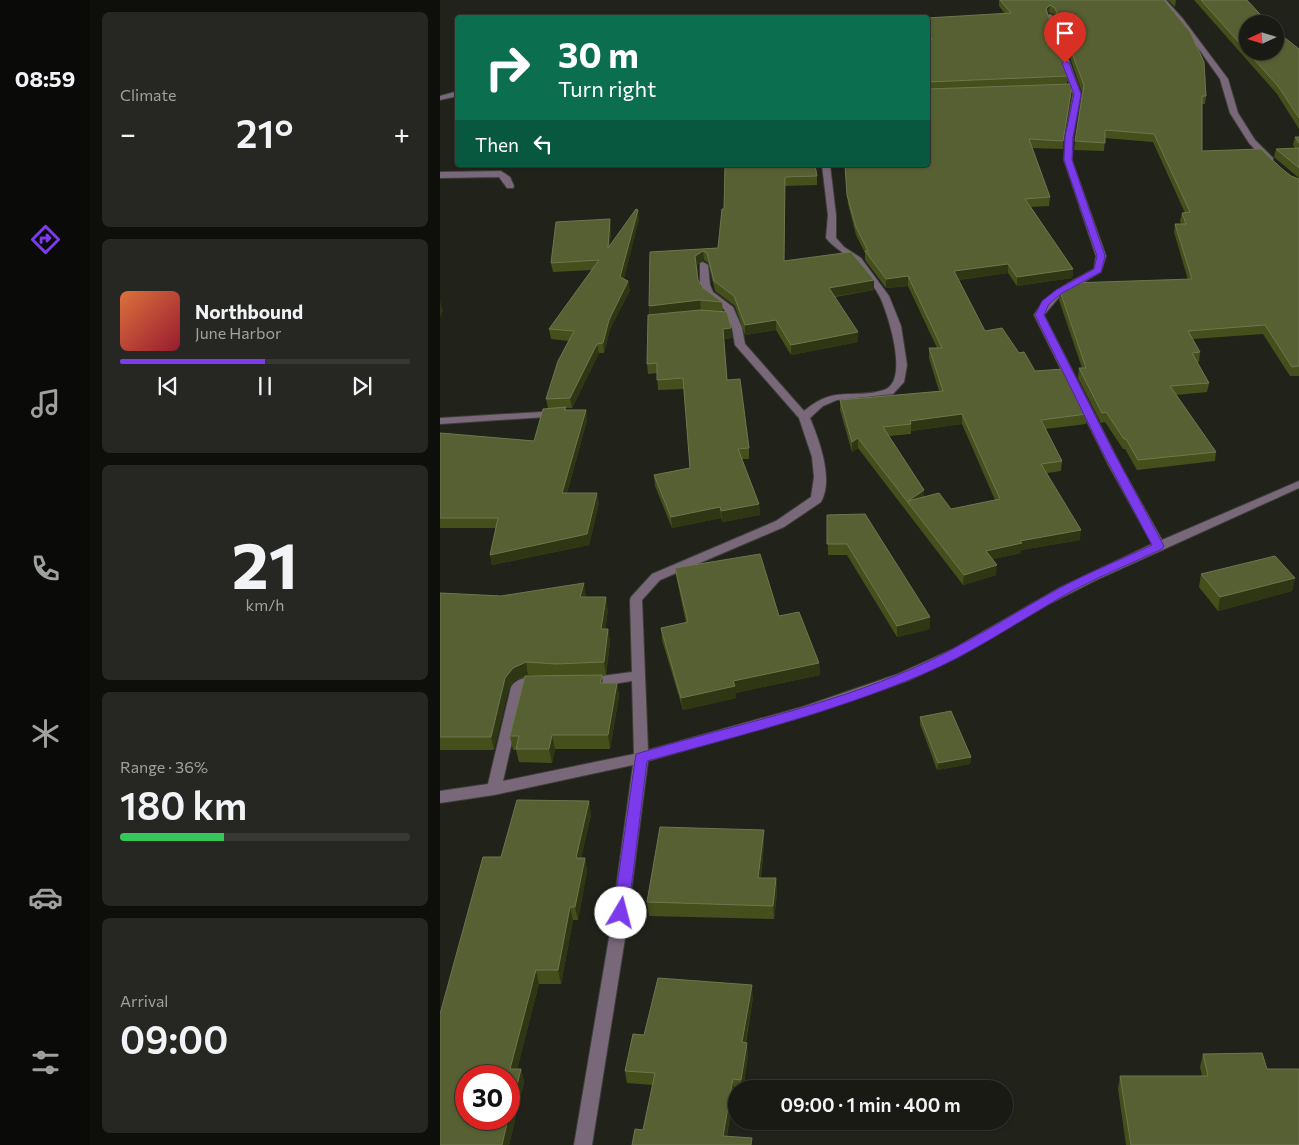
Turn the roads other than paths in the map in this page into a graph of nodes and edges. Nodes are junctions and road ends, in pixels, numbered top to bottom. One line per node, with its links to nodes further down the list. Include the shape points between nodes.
1 (1162, 0): 5 (street, via 1181,20 1224,79 1234,113 1246,133)
2 (1050, 16): 14 (street, via 1070,88 1077,94 1068,160 1101,256 1098,270 1059,291 1045,303 1039,315)
3 (455, 94): 4 (street)
4 (440, 98)
5 (1276, 165)
6 (826, 167): 11 (street, via 832,215 831,238 841,250 858,260 884,296 896,326 902,365 899,382 889,392 835,397 819,404)
7 (440, 175): 8 (street, via 501,174)
8 (510, 186)
9 (703, 265): 11 (street, via 709,294 728,307 727,317 737,328 740,346)
10 (572, 413): 12 (street)
11 (804, 417): 15 (street, via 818,455 821,484 817,499 780,524 668,572 648,584 636,600)
12 (440, 421)
13 (1299, 484): 14 (street)
14 (1158, 546): 18 (street, via 1061,592 973,645 918,671 752,728)
15 (639, 675): 17 (street, via 603,682); 18 (street)
16 (550, 683): 19 (street, via 528,682 518,688)
17 (572, 683)
18 (641, 758): 19 (street); 21 (street, via 618,932)
19 (494, 789): 20 (street)
20 (440, 797)
21 (583, 1145)

